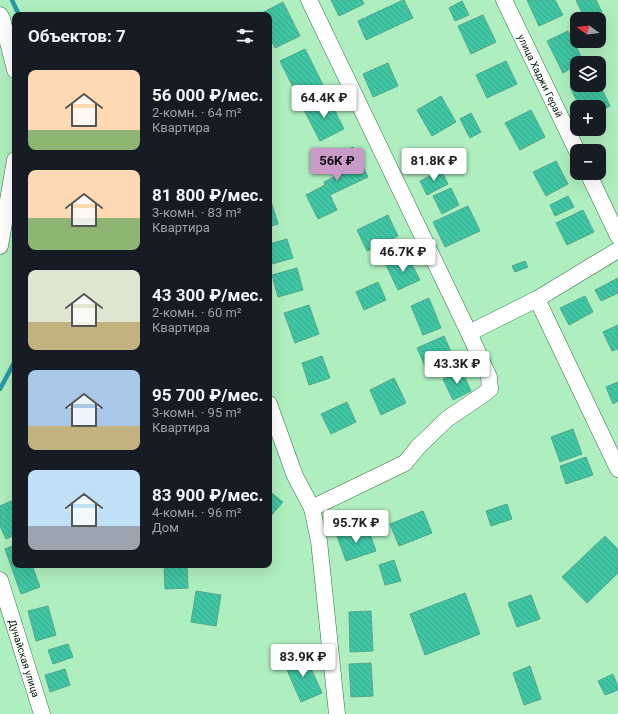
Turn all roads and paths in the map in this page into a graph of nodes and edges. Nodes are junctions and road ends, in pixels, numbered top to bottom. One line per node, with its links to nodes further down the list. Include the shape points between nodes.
1 (309, 0): 12 (street)
2 (504, 0): 5 (street, улица Хаджи Герай)
3 (0, 15): 4 (street)
4 (12, 58)
5 (574, 144)
6 (12, 177): 9 (street)
7 (591, 180): 8 (street)
8 (618, 236)
9 (0, 246)
10 (618, 250): 11 (street)
11 (537, 299): 12 (street); 14 (street)
12 (469, 333): 15 (street, via 489,377 490,389 447,419 405,463)
13 (272, 412): 15 (street, via 295,476)
14 (618, 469)
15 (312, 508): 18 (street, via 319,541)
16 (0, 580): 17 (street, Дунайская улица)
17 (42, 714)
18 (336, 714)

